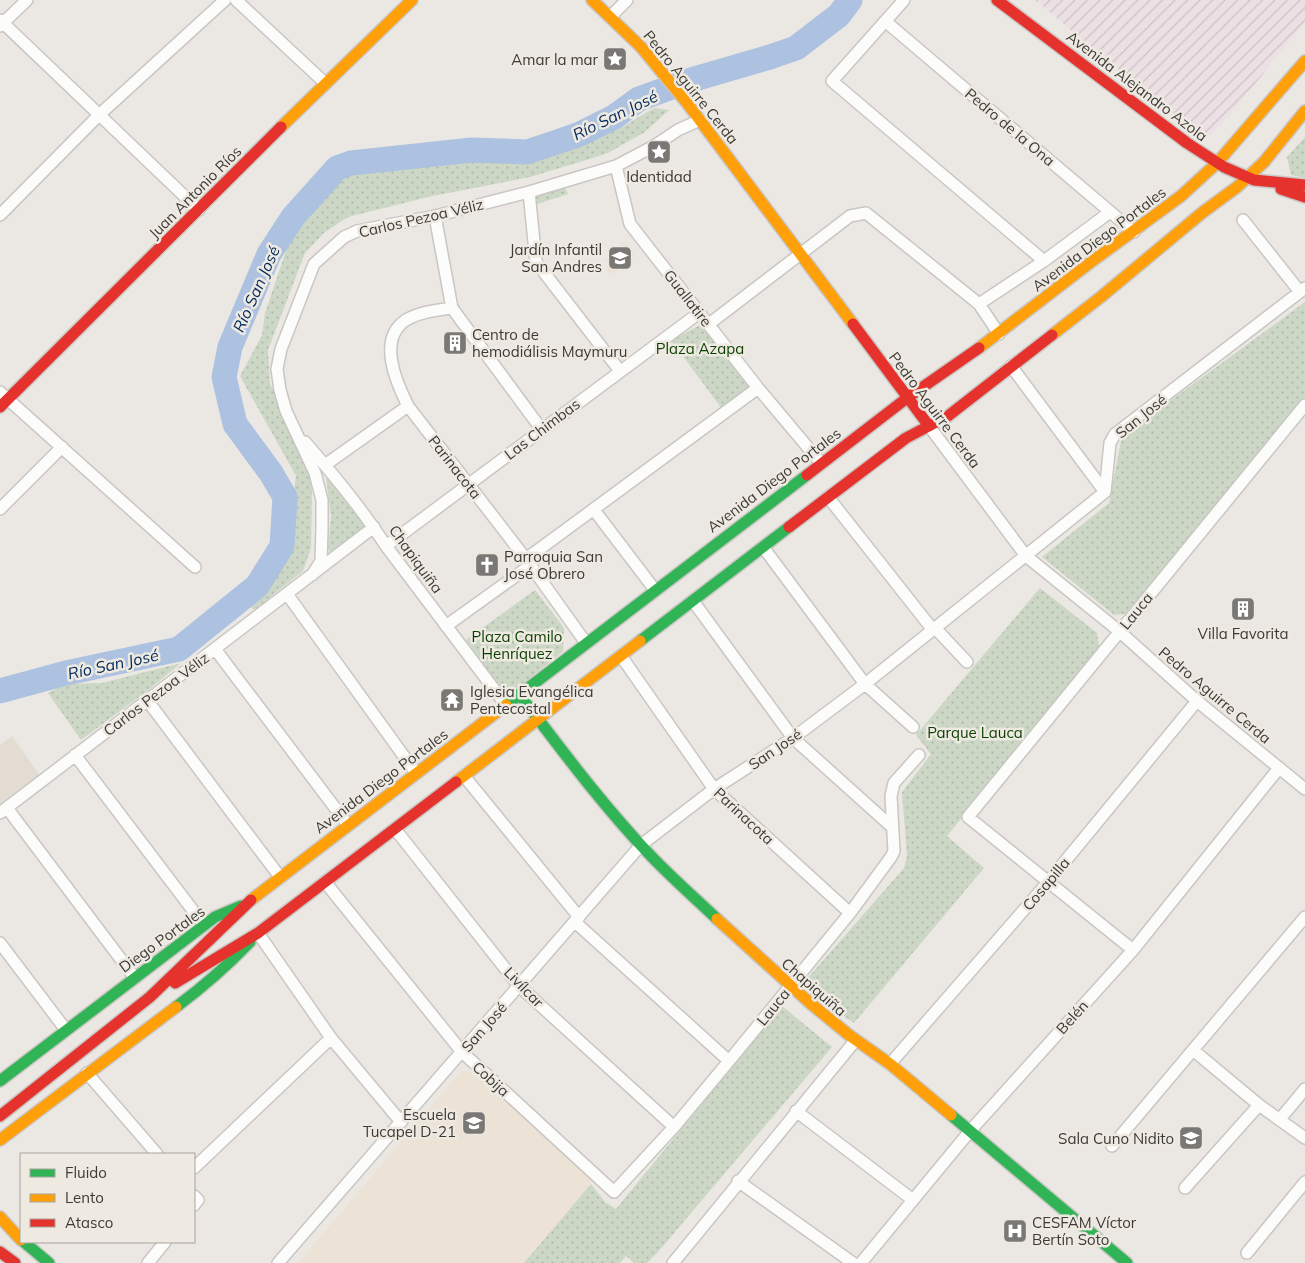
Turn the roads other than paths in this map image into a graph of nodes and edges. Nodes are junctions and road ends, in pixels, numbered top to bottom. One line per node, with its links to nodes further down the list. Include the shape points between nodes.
1 (27, 0): 11 (street)
2 (225, 0): 14 (street)
3 (236, 0): 13 (street)
4 (412, 0): 13 (main road, Juan Antonio Ríos)
5 (592, 0): 9 (main road, Pedro Aguirre Cerda)
6 (626, 0): 9 (street)
7 (904, 0): 10 (street)
8 (997, 0): 17 (main road, Avenida Alejandro Azola)
9 (610, 17): 16 (main road, Pedro Aguirre Cerda, via 648,54)
10 (885, 21): 25 (street, Pedro de la Ona); 31 (street, via 832,80)
11 (1, 23): 14 (street)
12 (1305, 60): 17 (main road, Avenida Diego Portales)
13 (326, 84): 24 (main road, Juan Antonio Ríos)
14 (99, 115): 24 (street); 26 (street)
15 (1304, 115): 19 (main road)
16 (700, 120): 18 (street, Carlos Pezoa Véliz); 30 (main road, Pedro Aguirre Cerda)
17 (1218, 163): 19 (main road, Avenida Alejandro Azola); 29 (main road, Avenida Diego Portales)
18 (616, 166): 22 (street, Carlos Pezoa Véliz); 35 (street, Guallatire, via 630,224)
19 (1247, 178): 20 (main road, Avenida Alejandro Azola); 38 (main road)
20 (1268, 182): 21 (main road, Avenida Alejandro Azola); 23 (main road, Avenida Alejandro Azola)
21 (1305, 185)
22 (529, 192): 27 (street, Carlos Pezoa Véliz); 39 (street, via 536,262)
23 (1305, 198)
24 (199, 210): 42 (main road, Juan Antonio Ríos)
25 (1110, 212): 29 (street, Pedro de la Ona); 31 (street, Avenida Diego Portales)
26 (0, 215)
27 (435, 216): 34 (street); 47 (street, Carlos Pezoa Véliz, via 357,230 344,237 314,264 281,349 277,369 286,411)
28 (1243, 220): 32 (street)
29 (1134, 232): 37 (main road, Avenida Diego Portales)
30 (800, 254): 33 (street, via 850,216 866,212); 36 (street); 41 (main road, Pedro Aguirre Cerda)
31 (1044, 261): 33 (street, Avenida Diego Portales)
32 (1303, 290): 52 (street, San José, via 1115,434 1110,443)
33 (979, 304): 37 (street)
34 (452, 308): 44 (street, Parinacota, via 419,314 406,320 391,341 393,369); 46 (street)
35 (698, 313): 36 (street, Guallatire); 39 (street, Las Chimbas)
36 (709, 324): 40 (street, Guallatire)
37 (999, 334): 41 (main road, Avenida Diego Portales)
38 (1010, 366): 45 (main road, via 948,416); 52 (street)
39 (620, 371): 46 (street, Las Chimbas)
40 (758, 388): 49 (street, Guallatire); 55 (street)
41 (907, 398): 45 (main road, Pedro Aguirre Cerda); 49 (main road, Avenida Diego Portales)
42 (3, 399): 48 (street)
43 (1305, 405): 68 (street, Lauca)
44 (408, 406): 50 (street); 51 (street, Parinacota)
45 (929, 426): 53 (main road, via 906,438); 59 (street, Pedro Aguirre Cerda)
46 (542, 430): 51 (street, Las Chimbas)
47 (298, 435): 50 (street, Chapiquiña); 62 (street, Carlos Pezoa Véliz, via 315,473 322,500 320,561)
48 (62, 447): 54 (street); 61 (street)
49 (821, 463): 63 (main road, Avenida Diego Portales)
50 (325, 465): 56 (street, Chapiquiña)
51 (469, 484): 57 (street, Las Chimbas); 60 (street, Parinacota)
52 (1105, 492): 59 (street, San José)
53 (828, 497): 58 (main road); 67 (street)
54 (0, 509)
55 (594, 510): 60 (street); 63 (street)
56 (374, 527): 57 (street, Chapiquiña); 62 (street, Carlos Pezoa Véliz)
57 (386, 546): 66 (street, Chapiquiña)
58 (763, 547): 65 (main road); 73 (street)
59 (1026, 556): 67 (street, San José); 68 (street, Pedro Aguirre Cerda)
60 (528, 562): 66 (street); 69 (street, Parinacota)
61 (195, 567)
62 (312, 574): 64 (street, Carlos Pezoa Véliz)
63 (655, 590): 69 (main road, Avenida Diego Portales)
64 (287, 594): 70 (street, Carlos Pezoa Véliz); 84 (street)
65 (693, 601): 71 (main road); 80 (street)
66 (446, 626): 77 (street, Chapiquiña)
67 (935, 629): 72 (street); 73 (street, San José)
68 (1119, 632): 76 (street, Pedro Aguirre Cerda); 95 (street, Lauca, via 968,817)
69 (586, 643): 74 (main road, Avenida Diego Portales)
70 (215, 649): 75 (street, Carlos Pezoa Véliz); 89 (street)
71 (621, 656): 78 (main road); 86 (street, Parinacota)
72 (967, 662)
73 (865, 684): 79 (street); 80 (street, San José)
74 (519, 694): 77 (main road, Avenida Diego Portales); 78 (main road, Chapiquiña)
75 (147, 700): 81 (street, Carlos Pezoa Véliz); 93 (street)
76 (1197, 701): 83 (street, Pedro Aguirre Cerda); 95 (street, Cosapilla)
77 (506, 704): 84 (main road, Avenida Diego Portales)
78 (538, 719): 85 (main road); 92 (main road, Chapiquiña)
79 (912, 728)
80 (793, 738): 86 (street, San José); 90 (street)
81 (76, 755): 88 (street, Carlos Pezoa Véliz); 100 (street)
82 (919, 755): 90 (street, Lauca, via 892,787)
83 (1279, 768): 87 (street, Pedro Aguirre Cerda); 103 (street, Belén)
84 (416, 773): 89 (main road, Avenida Diego Portales)
85 (464, 776): 91 (main road); 99 (street)
86 (714, 789): 92 (street, San José); 97 (street, Parinacota)
87 (1305, 789)
88 (4, 810): 104 (street)
89 (348, 825): 93 (main road, Avenida Diego Portales)
90 (892, 827): 97 (street, Lauca, via 893,854)
91 (394, 829): 94 (main road); 105 (street, Livílcar)
92 (641, 845): 99 (street, San José); 106 (main road, Chapiquiña)
93 (280, 878): 96 (main road, Avenida Diego Portales)
94 (325, 882): 101 (main road); 112 (street, Cobija)
95 (1048, 882): 103 (street); 114 (street, Cosapilla)
96 (243, 906): 100 (main road, Diego Portales); 107 (main road, Diego Portales)
97 (850, 913): 106 (street, Lauca)
98 (1305, 917): 111 (street)
99 (577, 919): 105 (street, San José); 113 (street)
100 (204, 925): 104 (main road, Diego Portales)
101 (258, 934): 107 (main road, Diego Portales); 109 (street); 115 (main road, via 204,986)
102 (0, 943): 108 (street)
103 (1133, 950): 124 (street, Belén)
104 (135, 978): 108 (main road, Diego Portales)
105 (519, 986): 112 (street, San José); 123 (street, Livílcar)
106 (789, 987): 110 (main road, Chapiquiña); 113 (street, Lauca)
107 (150, 997): 120 (main road, Diego Portales)
108 (66, 1030): 116 (main road, Diego Portales)
109 (331, 1038): 122 (street); 129 (street)
110 (854, 1041): 114 (main road, Chapiquiña); 119 (street)
111 (1193, 1050): 118 (street); 127 (street)
112 (462, 1052): 122 (street, San José); 133 (street, Cobija)
113 (729, 1061): 123 (street, Lauca)
114 (890, 1064): 124 (main road, Chapiquiña)
115 (87, 1073): 126 (main road); 128 (street)
116 (0, 1081)
117 (1305, 1089): 121 (street)
118 (1259, 1104): 121 (street); 132 (street)
119 (796, 1111): 130 (street); 134 (street)
120 (0, 1116)
121 (1280, 1119): 125 (street)
122 (401, 1122): 144 (street, San José)
123 (674, 1127): 133 (street, Lauca)
124 (970, 1131): 134 (street, Belén); 148 (main road, Chapiquiña)
125 (1305, 1138)
126 (0, 1140)
127 (1112, 1146)
128 (156, 1153)
129 (195, 1167)
130 (738, 1181): 145 (street); 146 (street)
131 (1305, 1182): 140 (street)
132 (1185, 1188)
133 (614, 1192)
134 (913, 1200): 147 (street, Belén)
135 (0, 1217): 136 (main road)
136 (20, 1239)
137 (24, 1243): 142 (main road)
138 (164, 1243): 143 (street)
139 (0, 1252): 141 (main road)
140 (1247, 1253)
141 (15, 1263)
142 (49, 1263)
143 (148, 1263)
144 (278, 1263)
145 (672, 1263)
146 (853, 1263)
147 (860, 1263)
148 (1127, 1263)

